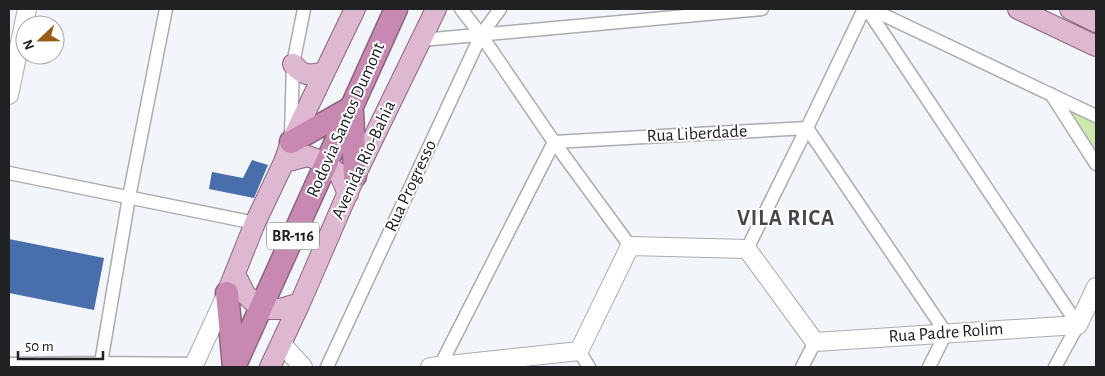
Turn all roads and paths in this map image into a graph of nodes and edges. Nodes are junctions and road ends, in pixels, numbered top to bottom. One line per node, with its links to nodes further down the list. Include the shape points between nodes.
1 (27, 9): 21 (street)
2 (166, 9): 31 (street)
3 (304, 9): 18 (street)
4 (355, 9): 19 (main road)
5 (396, 9): 22 (highway, Rodovia Santos Dumont / BR-116)
6 (436, 9): 16 (main road, Avenida Rio-Bahia)
7 (461, 9): 15 (street)
8 (500, 9): 15 (street, Rua Progresso)
9 (762, 9): 15 (street)
10 (865, 9): 24 (street); 39 (street)
11 (871, 9): 20 (street)
12 (1018, 9): 17 (main road)
13 (1070, 9): 14 (main road)
14 (1096, 22)
15 (481, 34): 16 (street); 25 (street); 50 (street, Rua Progresso)
16 (422, 40): 30 (main road, Avenida Rio-Bahia)
17 (1096, 46)
18 (293, 64): 19 (main road, via 307,75); 26 (street)
19 (324, 72): 26 (main road)
20 (1052, 94): 23 (street); 28 (street)
21 (9, 95)
22 (351, 108): 26 (highway); 27 (highway, Rodovia Santos Dumont / BR-116); 30 (highway)
23 (1096, 116)
24 (807, 128): 25 (street, Rua Liberdade); 34 (street); 40 (street)
25 (554, 142): 33 (street); 51 (street)
26 (287, 152): 27 (main road); 32 (main road)
27 (326, 163): 30 (main road); 38 (highway, Rodovia Santos Dumont / BR-116)
28 (1096, 164)
29 (9, 173): 31 (street)
30 (351, 185): 37 (main road, Avenida Rio-Bahia)
31 (129, 197): 32 (street); 45 (street)
32 (255, 223): 35 (main road)
33 (630, 246): 34 (street); 43 (street)
34 (747, 249): 41 (street)
35 (231, 284): 38 (main road); 46 (street); 47 (highway)
36 (1096, 286): 39 (street)
37 (300, 303): 38 (main road, via 280,309); 42 (main road, Avenida Rio-Bahia)
38 (261, 309): 47 (highway, Rodovia Santos Dumont / BR-116)
39 (1078, 325): 40 (street, Rua Padre Rolim); 55 (street)
40 (946, 334): 41 (street, Rua Padre Rolim); 54 (street)
41 (815, 342): 53 (street)
42 (281, 343): 48 (main road, Avenida Rio-Bahia); 49 (street)
43 (579, 351): 51 (street); 52 (street)
44 (9, 364): 45 (street)
45 (101, 365): 46 (street)
46 (194, 366)
47 (234, 367)
48 (270, 367)
49 (303, 367)
50 (328, 367)
51 (437, 367)
52 (589, 367)
53 (802, 367)
54 (929, 367)
55 (1055, 367)

